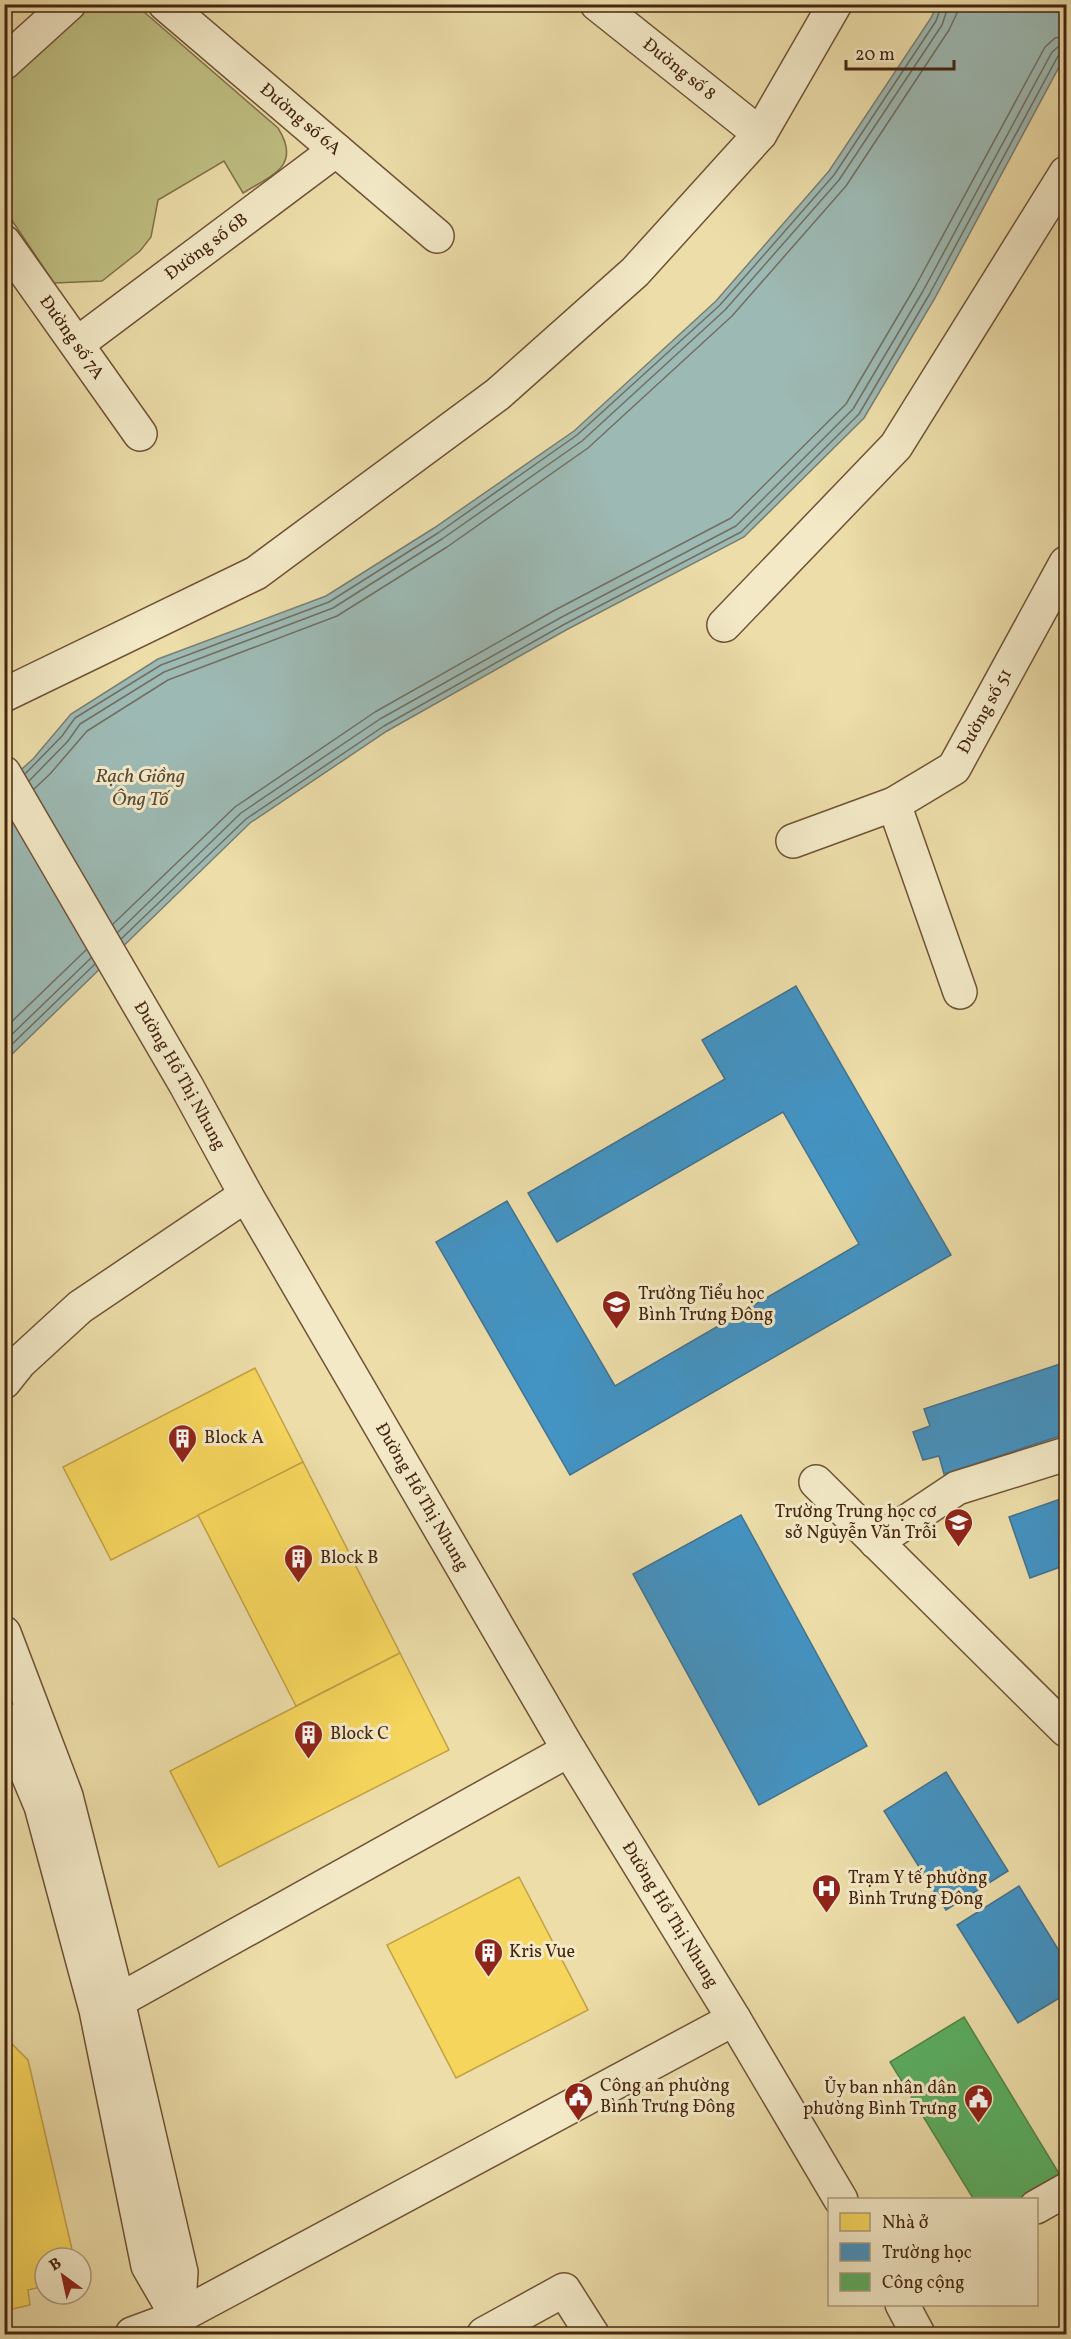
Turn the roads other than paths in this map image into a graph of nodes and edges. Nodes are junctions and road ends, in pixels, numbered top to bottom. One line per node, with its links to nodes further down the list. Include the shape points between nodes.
1 (69, 4): 5 (street)
2 (165, 4): 7 (street, Đường số 6A)
3 (597, 4): 6 (street, Đường số 8)
4 (835, 4): 6 (street)
5 (4, 63)
6 (760, 134): 15 (street, via 635,272 498,394 256,573)
7 (336, 150): 9 (street, Đường số 6A); 11 (street, Đường số 6B)
8 (1066, 173): 14 (street, via 896,446)
9 (438, 236)
10 (4, 242): 11 (street, Đường số 7A)
11 (77, 344): 12 (street, Đường số 7A)
12 (140, 434)
13 (1066, 562): 17 (street, Đường số 51, via 954,768)
14 (724, 625)
15 (4, 695)
16 (9, 779): 20 (street, Đường Hồ Thị Nhung)
17 (894, 804): 18 (street, Đường số 51); 19 (street)
18 (793, 841)
19 (960, 992)
20 (246, 1195): 21 (street, via 80,1307); 28 (street, Đường Hồ Thị Nhung)
21 (4, 1382)
22 (1066, 1454): 24 (street, via 957,1488)
23 (816, 1482): 24 (street)
24 (876, 1542): 27 (street)
25 (4, 1633): 29 (street)
26 (4, 1718): 29 (street)
27 (1066, 1730)
28 (568, 1750): 30 (street); 31 (street, Đường Hồ Thị Nhung)
29 (53, 1801): 30 (street)
30 (107, 2006): 36 (street, via 181,2272)
31 (734, 2019): 33 (street, Đường Hồ Thị Nhung); 36 (street)
32 (1066, 2190): 34 (street)
33 (840, 2198)
34 (1038, 2206)
35 (903, 2306): 40 (street)
36 (182, 2326): 37 (street)
37 (132, 2334)
38 (484, 2334): 39 (street, via 564,2290)
39 (592, 2334)
40 (918, 2334)

